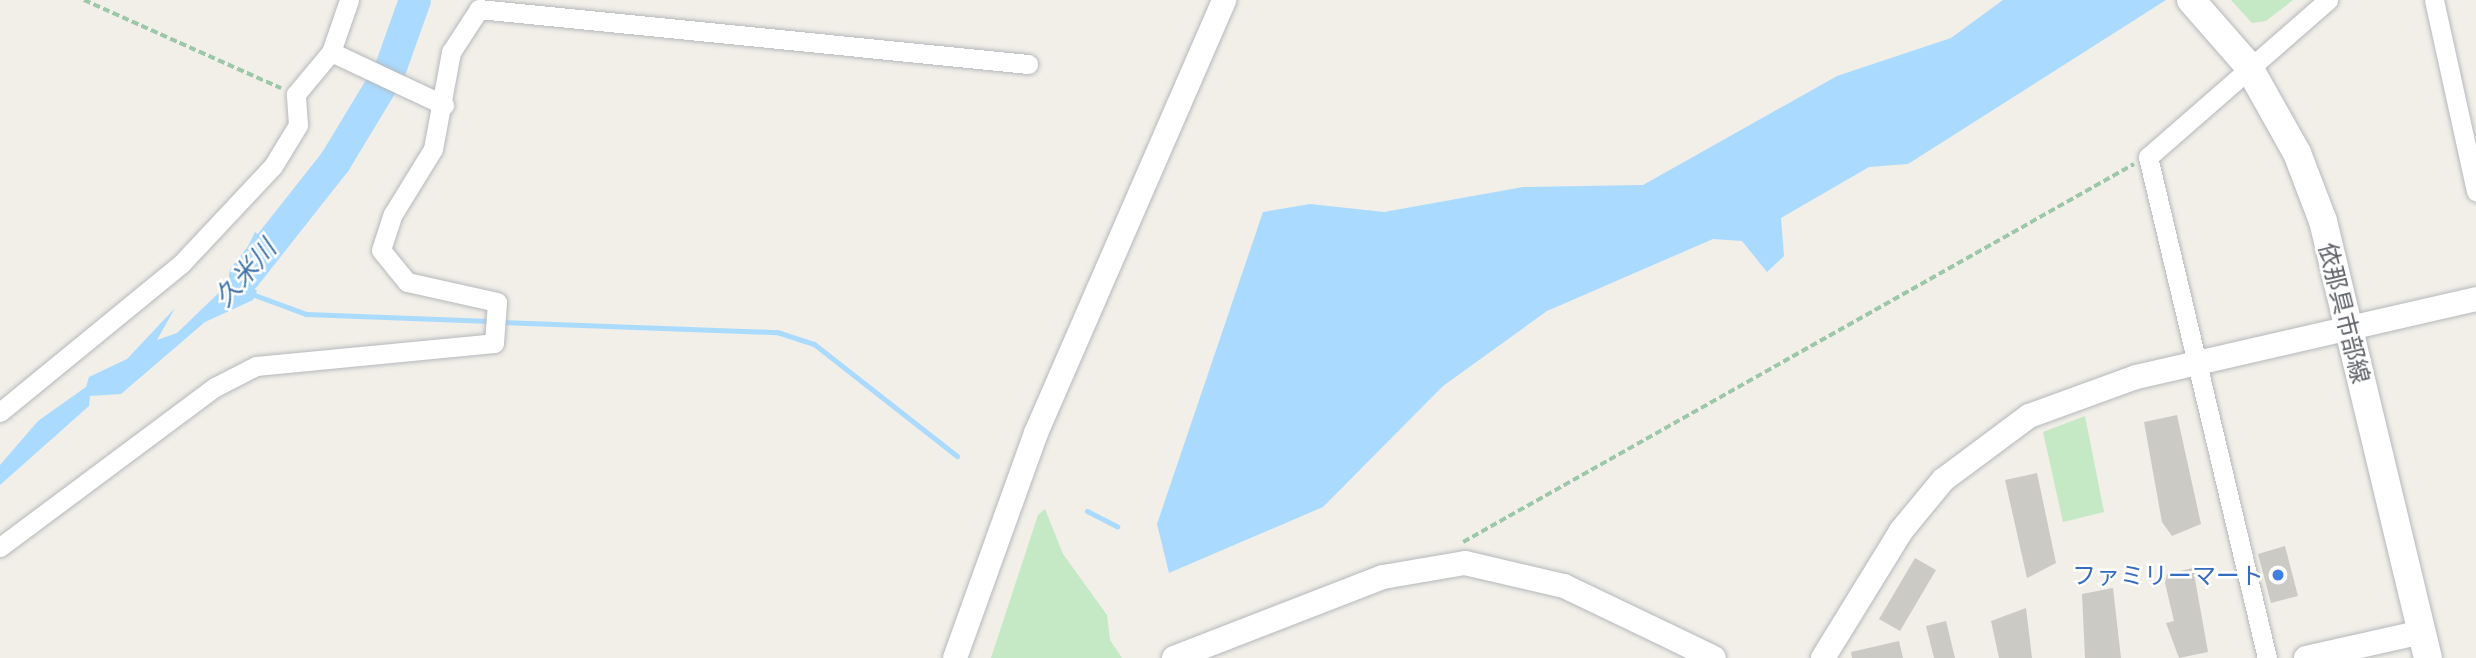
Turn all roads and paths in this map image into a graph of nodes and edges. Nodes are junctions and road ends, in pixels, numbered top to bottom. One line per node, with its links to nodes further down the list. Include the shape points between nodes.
1 (84, 0): 11 (path)
2 (349, 0): 8 (street)
3 (1224, 0): 22 (street, via 1037,433)
4 (2191, 0): 9 (main road, 依那具市部線)
5 (2328, 0): 9 (street)
6 (2434, 0): 14 (street)
7 (477, 5): 10 (street); 12 (street, via 451,52)
8 (331, 52): 11 (street); 12 (street)
9 (2240, 54): 13 (street); 16 (main road, 依那具市部線, via 2297,153 2323,221)
10 (1028, 64)
11 (296, 94): 18 (street, via 298,125 273,166 181,264)
12 (437, 102): 20 (street, via 433,149 393,214 380,250 407,282 496,306 494,339 256,366 215,387)
13 (2148, 156): 17 (street); 19 (path)
14 (2476, 182)
15 (2476, 299): 16 (street)
16 (2347, 328): 17 (street); 21 (main road, 依那具市部線)
17 (2197, 365): 25 (street, via 2073,397 1982,445 1901,531); 26 (street)
18 (0, 412)
19 (1457, 545)
20 (0, 547)
21 (2425, 645): 27 (street)
22 (955, 658)
23 (1174, 658): 24 (street, via 1383,577 1465,563 1564,586)
24 (1714, 658)
25 (1822, 658)
26 (2267, 658)
27 (2306, 658)

